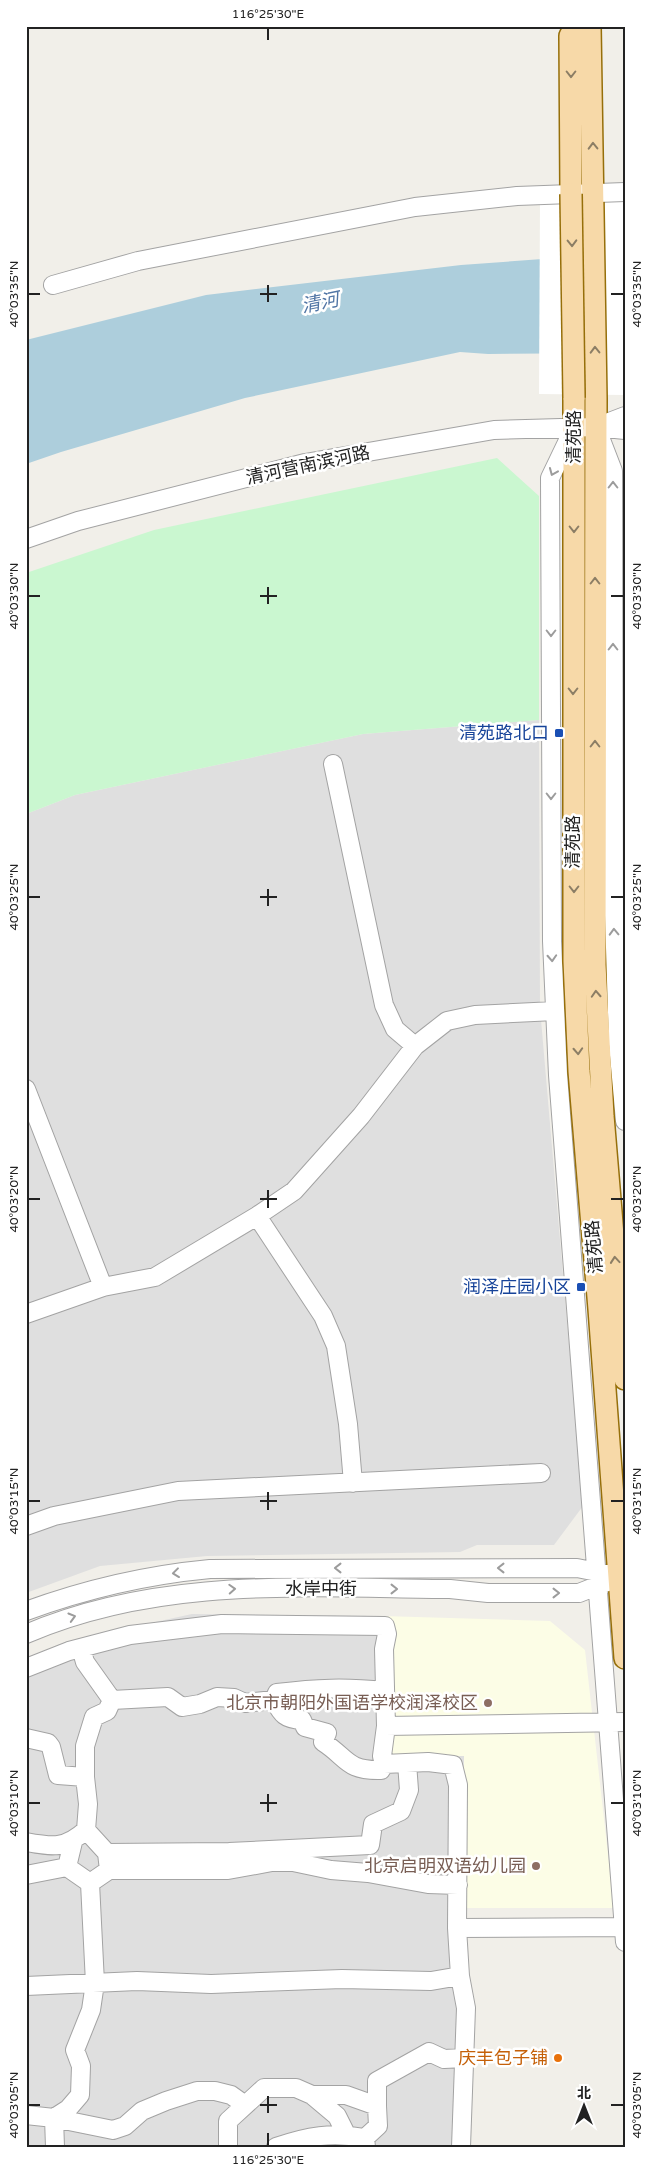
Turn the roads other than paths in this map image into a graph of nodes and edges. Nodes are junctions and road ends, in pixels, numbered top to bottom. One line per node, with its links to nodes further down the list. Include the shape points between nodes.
1 (576, 26): 8 (main road, 清苑路, one-way to 8, bridge, via 570,36)
2 (590, 26): 4 (main road, 清苑路, one-way to 2)
3 (625, 192): 4 (street)
4 (593, 194): 5 (street, via 518,196 415,207 138,261); 7 (main road, 清苑路, one-way to 4)
5 (53, 285)
6 (625, 416): 7 (street, 清苑路)
7 (596, 427): 8 (street, 清河营南滨河路); 9 (street, 清苑路); 15 (street, one-way to 7, via 618,1044 614,915 613,471); 19 (main road, 清苑路, one-way to 7, via 603,1116 595,965)
8 (574, 428): 10 (street, 清河营南滨河路, via 494,430 305,463 78,521); 12 (street, one-way to 12, via 550,478); 23 (main road, 清苑路, one-way to 23, via 574,961 579,1071)
9 (625, 430)
10 (26, 539)
11 (333, 764): 13 (street, via 384,1005 394,1028)
12 (555, 1011): 13 (street, via 474,1015 447,1021); 24 (street)
13 (415, 1046): 16 (street, via 361,1116 294,1191)
14 (26, 1089): 17 (street)
15 (625, 1120)
16 (257, 1216): 17 (street, via 155,1277); 21 (street, via 323,1316 336,1346)
17 (103, 1287): 18 (street)
18 (26, 1314)
19 (625, 1379)
20 (541, 1473): 21 (street)
21 (353, 1483): 22 (street, via 178,1491 54,1516)
22 (26, 1526)
23 (622, 1577): 24 (street, 水岸中街); 28 (main road, 清苑路)
24 (597, 1579): 25 (street, 水岸中街, one-way to 25, via 577,1568 210,1569 155,1575 111,1585); 26 (street, 水岸中街, one-way to 24, via 60,1620 171,1594 216,1590 441,1589 488,1593 579,1593); 33 (street)
25 (26, 1611)
26 (26, 1634)
27 (81, 1648): 29 (street); 30 (street, via 130,1635 222,1624 385,1626); 31 (street, via 85,1662)
28 (625, 1658)
29 (26, 1668)
30 (385, 1691): 32 (street, via 323,1688 277,1693); 34 (street)
31 (112, 1700): 32 (street, via 168,1698 182,1707 216,1697 234,1698 245,1703); 38 (street, via 107,1711 94,1717 85,1746)
32 (274, 1700): 37 (street, via 289,1719 302,1720 305,1727 327,1733 323,1742 350,1765 365,1771 381,1770)
33 (616, 1722): 34 (street); 47 (street)
34 (386, 1726): 37 (street)
35 (26, 1738): 38 (street, via 48,1743 58,1775)
36 (407, 1763): 37 (street); 41 (street, via 409,1790 401,1811 373,1824 370,1846 239,1851); 45 (street, via 453,1765 458,1785)
37 (384, 1764)
38 (85, 1777): 39 (street, via 88,1804)
39 (80, 1836): 40 (street, via 49,1846); 41 (street); 42 (street)
40 (26, 1842)
41 (108, 1862): 44 (street); 45 (street, via 228,1870 272,1862 293,1862 428,1884)
42 (67, 1867): 43 (street); 44 (street)
43 (26, 1875)
44 (90, 1883): 49 (street)
45 (458, 1885): 46 (street)
46 (457, 1928): 47 (street); 48 (street)
47 (624, 1932)
48 (460, 1976): 49 (street, via 431,1981 342,1979 211,1984); 51 (street, via 466,2008)
49 (95, 1983): 50 (street); 56 (street, via 91,2010 75,2050 81,2066 80,2095 68,2109)
50 (26, 1986)
51 (464, 2058): 54 (street, via 444,2059 429,2052 416,2059 377,2081); 62 (street)
52 (312, 2094): 53 (street, via 296,2088 264,2088); 54 (street, via 346,2094); 57 (street, via 337,2116)
53 (245, 2105): 56 (street, via 231,2094 197,2091 142,2111 125,2126 113,2130); 60 (street, via 228,2121)
54 (377, 2106): 58 (street, via 378,2126)
55 (26, 2115): 56 (street)
56 (54, 2118): 59 (street)
57 (346, 2134): 58 (street); 61 (street, via 322,2134)
58 (366, 2142)
59 (55, 2147)
60 (228, 2147)
61 (276, 2147)
62 (461, 2147)

